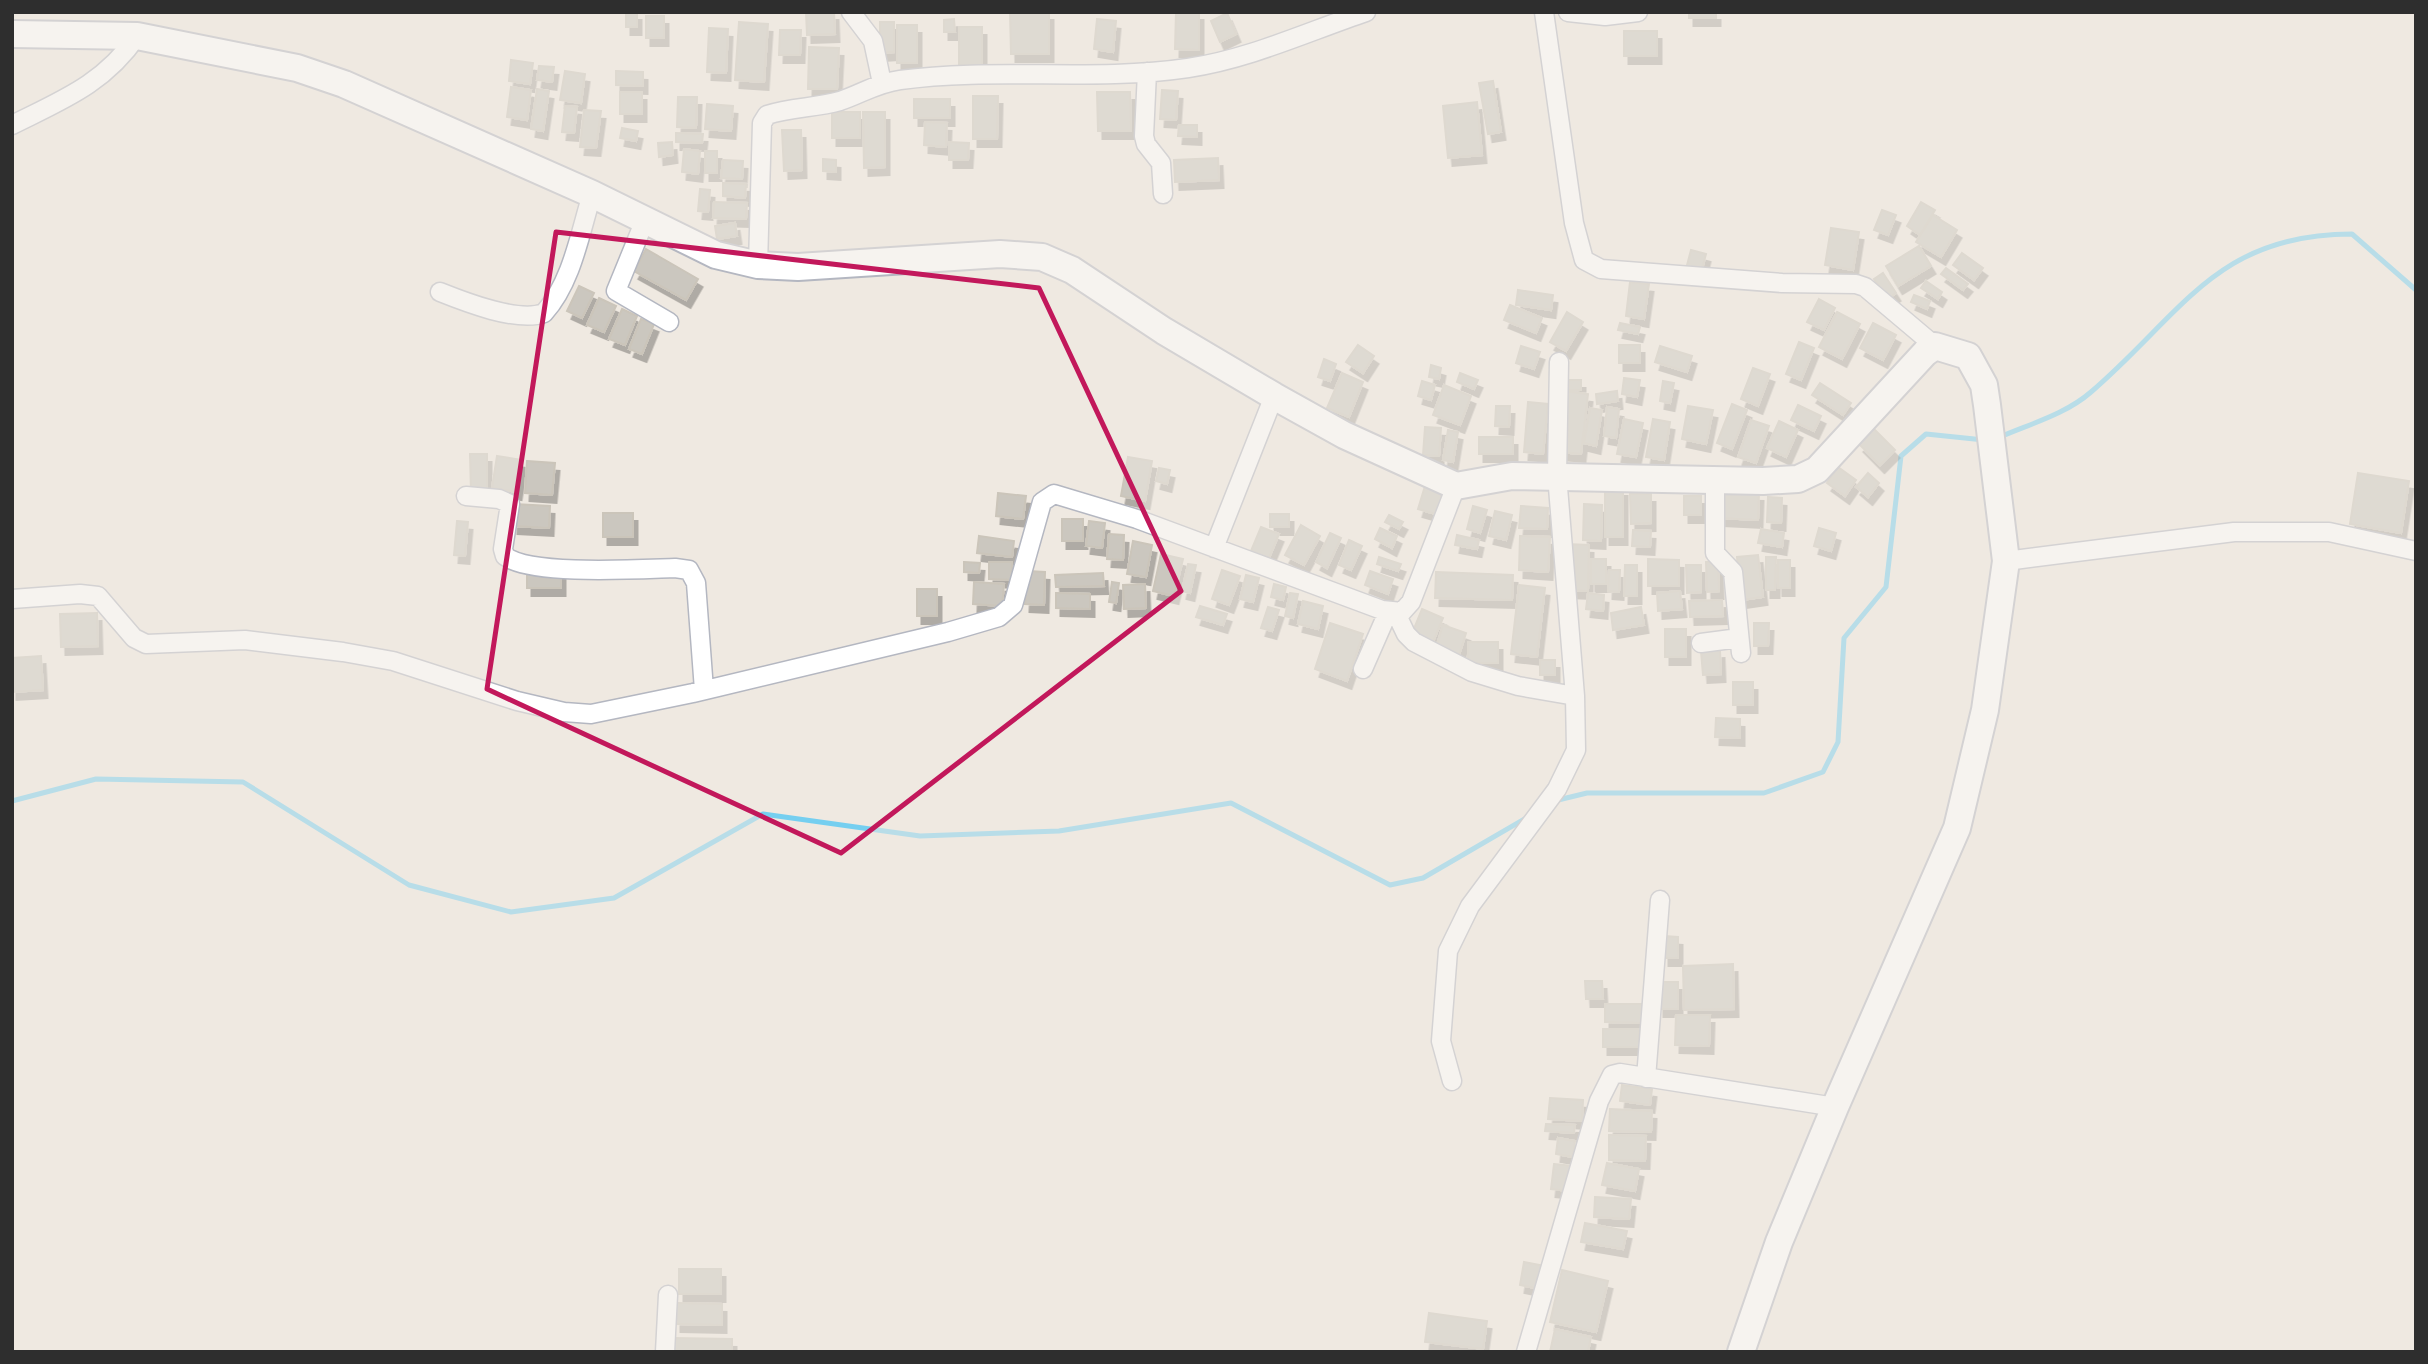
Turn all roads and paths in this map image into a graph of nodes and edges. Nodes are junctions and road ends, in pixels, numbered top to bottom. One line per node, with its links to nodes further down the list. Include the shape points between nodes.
1 (851, 12): 9 (street, via 873,41)
2 (1366, 12): 8 (street, via 1239,57)
3 (1544, 12): 17 (street, via 1574,223 1584,260 1601,270 1856,284)
4 (1568, 12): 5 (street, via 1605,16)
5 (1638, 12)
6 (12, 34): 7 (street)
7 (137, 36): 10 (street, via 120,60 91,85); 11 (street, via 297,68 344,84)
8 (1147, 72): 9 (street, via 1010,73); 12 (street, via 1144,136 1161,163)
9 (882, 83): 14 (street, via 839,101 790,109 763,119)
10 (12, 125)
11 (592, 194): 13 (street); 15 (street, via 572,260 544,313 526,316)
12 (1163, 194)
13 (645, 220): 14 (street, via 716,255); 16 (street, via 616,291)
14 (758, 265): 19 (street, via 872,264 1021,254 1042,257 1072,270)
15 (440, 292)
16 (669, 323)
17 (1934, 346): 21 (street, via 1913,363 1817,470 1798,479); 26 (street, via 1968,356 1984,386)
18 (1559, 362): 20 (street)
19 (1274, 396): 22 (street, via 1344,435); 24 (street)
20 (1557, 475): 21 (street); 22 (street, via 1511,476); 32 (street)
21 (1715, 480): 29 (street, via 1715,553 1733,572 1740,646)
22 (1456, 485): 28 (street, via 1411,603)
23 (466, 496): 31 (street, via 510,504 503,549 505,556 517,562 582,571 689,570 696,583)
24 (1214, 548): 28 (street); 31 (street, via 1054,494 1042,502 1037,513 1013,605 1005,614)
25 (2416, 551): 26 (street, via 2329,532 2234,532)
26 (2006, 561): 36 (street, via 1985,710 1956,828)
27 (12, 599): 31 (street, via 98,596 134,638 146,644 244,640 343,652 564,712 591,714)
28 (1392, 612): 30 (street); 32 (street, via 1414,642 1472,672)
29 (1702, 643)
30 (1363, 669)
31 (704, 690)
32 (1575, 696): 35 (street, via 1577,734 1570,766 1470,906 1448,951 1441,1041)
33 (1660, 900): 34 (street)
34 (1646, 1079): 36 (street); 39 (street, via 1620,1073 1609,1077)
35 (1452, 1081)
36 (1835, 1107): 40 (street, via 1779,1242)
37 (668, 1294): 38 (street)
38 (665, 1352)
39 (1526, 1352)
40 (1741, 1352)

